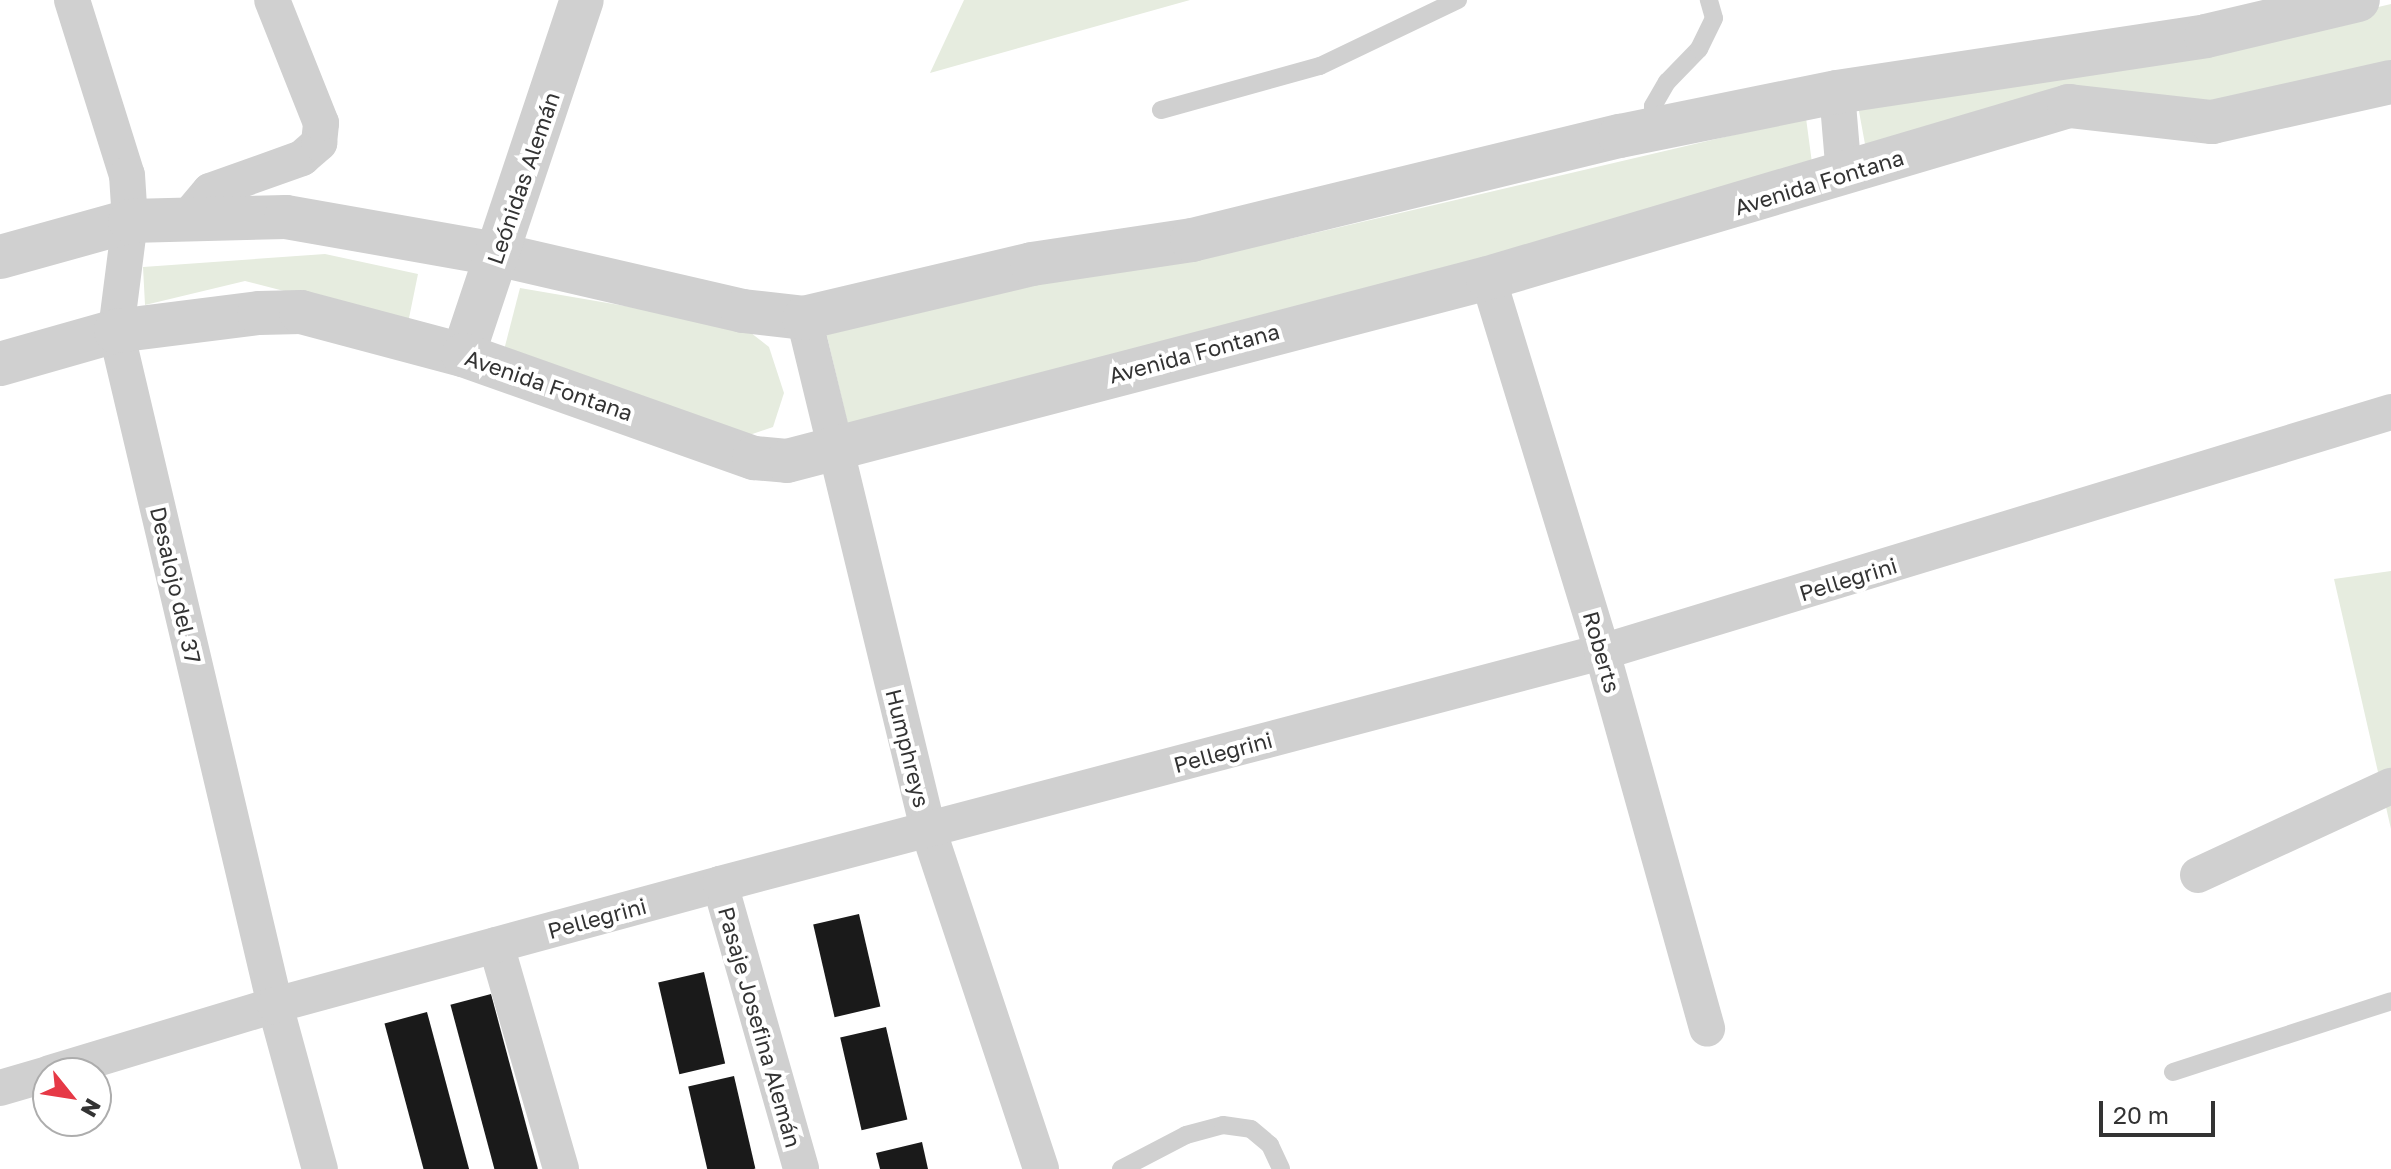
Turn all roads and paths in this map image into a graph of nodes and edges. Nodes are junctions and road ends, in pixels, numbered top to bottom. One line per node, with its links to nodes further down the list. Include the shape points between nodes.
1 (72, 0): 13 (street, Desalojo del 37, via 127,175)
2 (272, 0): 12 (street, via 321,123 319,143 302,158 210,191)
3 (582, 0): 14 (street, Leónidas Alemán)
4 (1458, 0): 9 (lane, via 1320,66)
5 (1709, 0): 10 (lane, via 1714,18 1699,49 1667,82 1653,106)
6 (2358, 0): 8 (street, via 2206,36)
7 (2391, 82): 11 (street, Avenida Fontana, via 2212,122 2069,106)
8 (1837, 92): 10 (street); 11 (street)
9 (1161, 110)
10 (1653, 130): 17 (street, via 1192,240 1032,264)
11 (1844, 175): 16 (street, Avenida Fontana)
12 (188, 217): 13 (street); 14 (street, via 286,217)
13 (130, 221): 15 (street); 18 (street, Desalojo del 37)
14 (496, 254): 17 (street, via 743,311); 19 (street, Leónidas Alemán)
15 (0, 257)
16 (1488, 278): 22 (street, Avenida Fontana); 23 (street, Roberts)
17 (804, 318): 22 (street, Humphreys)
18 (116, 331): 19 (street, Avenida Fontana, via 301,312); 20 (street, Avenida Fontana); 30 (street, Desalojo del 37)
19 (463, 355): 22 (street, Avenida Fontana, via 754,458 787,461)
20 (0, 364)
21 (2391, 412): 23 (street, Pellegrini)
22 (833, 449): 25 (street, Humphreys)
23 (1602, 652): 25 (street, Pellegrini); 31 (street, Roberts)
24 (2391, 786): 26 (street)
25 (928, 829): 27 (street, Pellegrini); 39 (street, Humphreys)
26 (2198, 875)
27 (720, 884): 28 (street, Pellegrini); 38 (street, Pasaje Josefina Alemán)
28 (496, 945): 30 (street, Pellegrini); 37 (street)
29 (2391, 1001): 33 (lane)
30 (275, 1005): 32 (street, Pellegrini); 36 (street, Desalojo del 37)
31 (1707, 1029)
32 (102, 1057)
33 (2173, 1072)
34 (32, 1078): 35 (street, Pellegrini)
35 (0, 1088)
36 (320, 1169)
37 (561, 1169)
38 (801, 1169)
39 (1041, 1169)
40 (1121, 1169): 41 (lane, via 1186,1135 1223,1125 1251,1129 1270,1145)
41 (1281, 1169)

